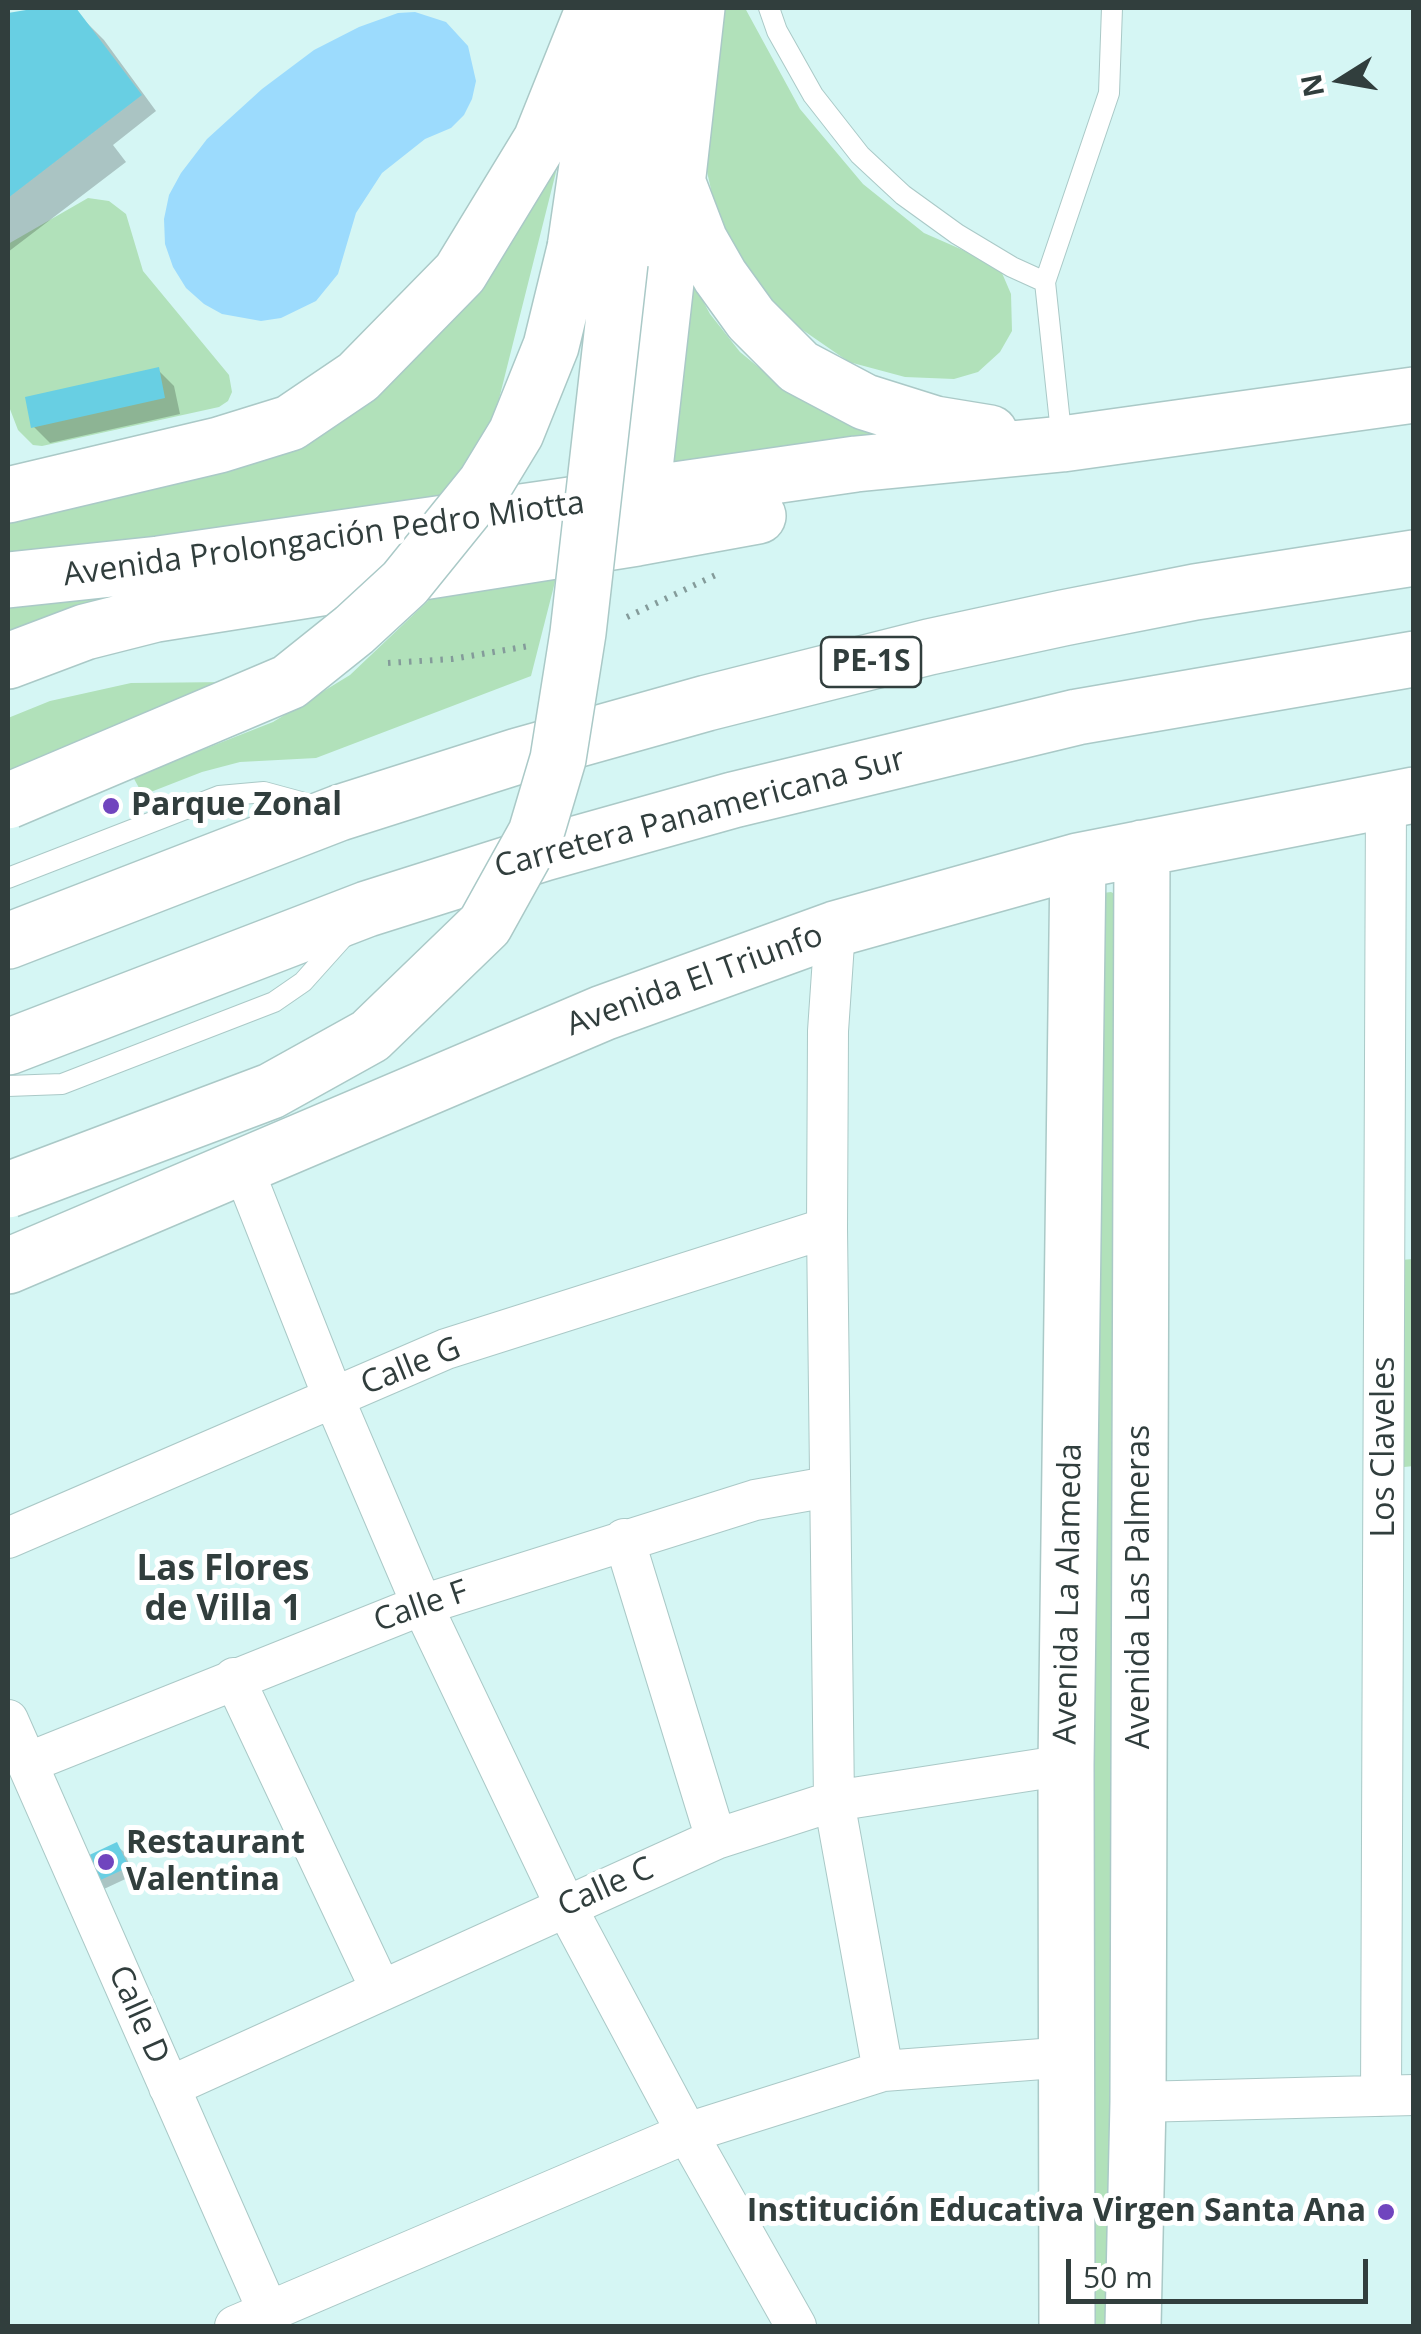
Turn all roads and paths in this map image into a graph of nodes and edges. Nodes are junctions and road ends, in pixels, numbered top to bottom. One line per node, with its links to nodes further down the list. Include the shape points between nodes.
1 (594, 8): 12 (main road, via 541,140 460,273 358,377 290,423)
2 (610, 8): 8 (main road)
3 (652, 8): 8 (main road)
4 (696, 8): 7 (main road)
5 (769, 8): 9 (lane, via 813,96 860,156 957,234)
6 (1112, 8): 9 (lane, via 1109,93)
7 (676, 179): 11 (main road, via 720,276 799,367 866,402 934,424); 14 (main road)
8 (598, 255): 23 (main road, bridge, via 516,433 485,484 405,583 289,682); 34 (main road, bridge, via 578,633 558,759 536,834 485,925 370,1036 271,1090)
9 (1045, 282): 11 (lane)
10 (1414, 395): 11 (main road)
11 (1062, 444): 13 (main road, via 896,490); 14 (main road, via 856,464)
12 (8, 495)
13 (762, 516): 14 (main road); 17 (path, via 766,548)
14 (639, 518): 16 (main road, Avenida Prolongación Pedro Miotta); 20 (main road, Avenida Prolongación Pedro Miotta, via 156,614)
15 (1414, 558): 24 (main road, PE-1S, via 1195,592 929,647 518,756)
16 (8, 580)
17 (618, 621)
18 (545, 643): 21 (path)
19 (1414, 660): 28 (main road, Carretera Panamericana Sur, via 1077,717 953,746 676,816)
20 (8, 661)
21 (384, 663)
22 (1400, 797): 25 (main road, Avenida El Triunfo); 36 (street, Los Claveles)
23 (8, 800)
24 (339, 814): 27 (lane, via 280,795 219,796); 30 (main road, PE-1S)
25 (1142, 848): 26 (main road, Avenida El Triunfo); 56 (main road, Avenida Las Palmeras)
26 (1078, 862): 29 (main road, Avenida El Triunfo); 47 (main road, Avenida La Alameda)
27 (8, 878)
28 (367, 909): 31 (main road, Carretera Panamericana Sur); 32 (lane, via 314,971 274,1002 62,1084)
29 (835, 930): 33 (main road, Avenida El Triunfo, via 604,1013); 35 (street)
30 (8, 940)
31 (8, 1047)
32 (8, 1086)
33 (242, 1166): 37 (main road, Avenida El Triunfo); 38 (street)
34 (8, 1190)
35 (827, 1228): 38 (street, Calle G, via 446,1350); 39 (street)
36 (1400, 1229): 40 (street, Los Claveles)
37 (8, 1266)
38 (334, 1398): 41 (street, Calle G); 43 (street)
39 (828, 1487): 42 (street, Calle F, via 755,1500); 48 (street)
40 (1400, 1492): 55 (street, Los Claveles)
41 (8, 1538)
42 (624, 1539): 43 (street, Calle F); 49 (street)
43 (422, 1605): 44 (street, Calle F); 50 (street)
44 (234, 1678): 46 (street, Calle F); 51 (street)
45 (8, 1720): 46 (street, Calle D)
46 (26, 1763): 54 (street, Calle D)
47 (1066, 1765): 48 (street, Calle C); 52 (main road, Avenida La Alameda)
48 (834, 1801): 49 (street, Calle C); 53 (street)
49 (716, 1839): 50 (street, Calle C)
50 (565, 1905): 51 (street, Calle C); 57 (street)
51 (381, 1990): 54 (street, Calle C)
52 (1068, 2056): 53 (street); 60 (main road, Avenida La Alameda)
53 (883, 2071): 57 (street)
54 (169, 2087): 58 (street, Calle D)
55 (1397, 2096): 56 (street)
56 (1138, 2102): 61 (main road, Avenida Las Palmeras)
57 (687, 2134): 58 (street); 59 (street)
58 (251, 2319)
59 (796, 2326)
60 (1067, 2326)
61 (1133, 2326)

